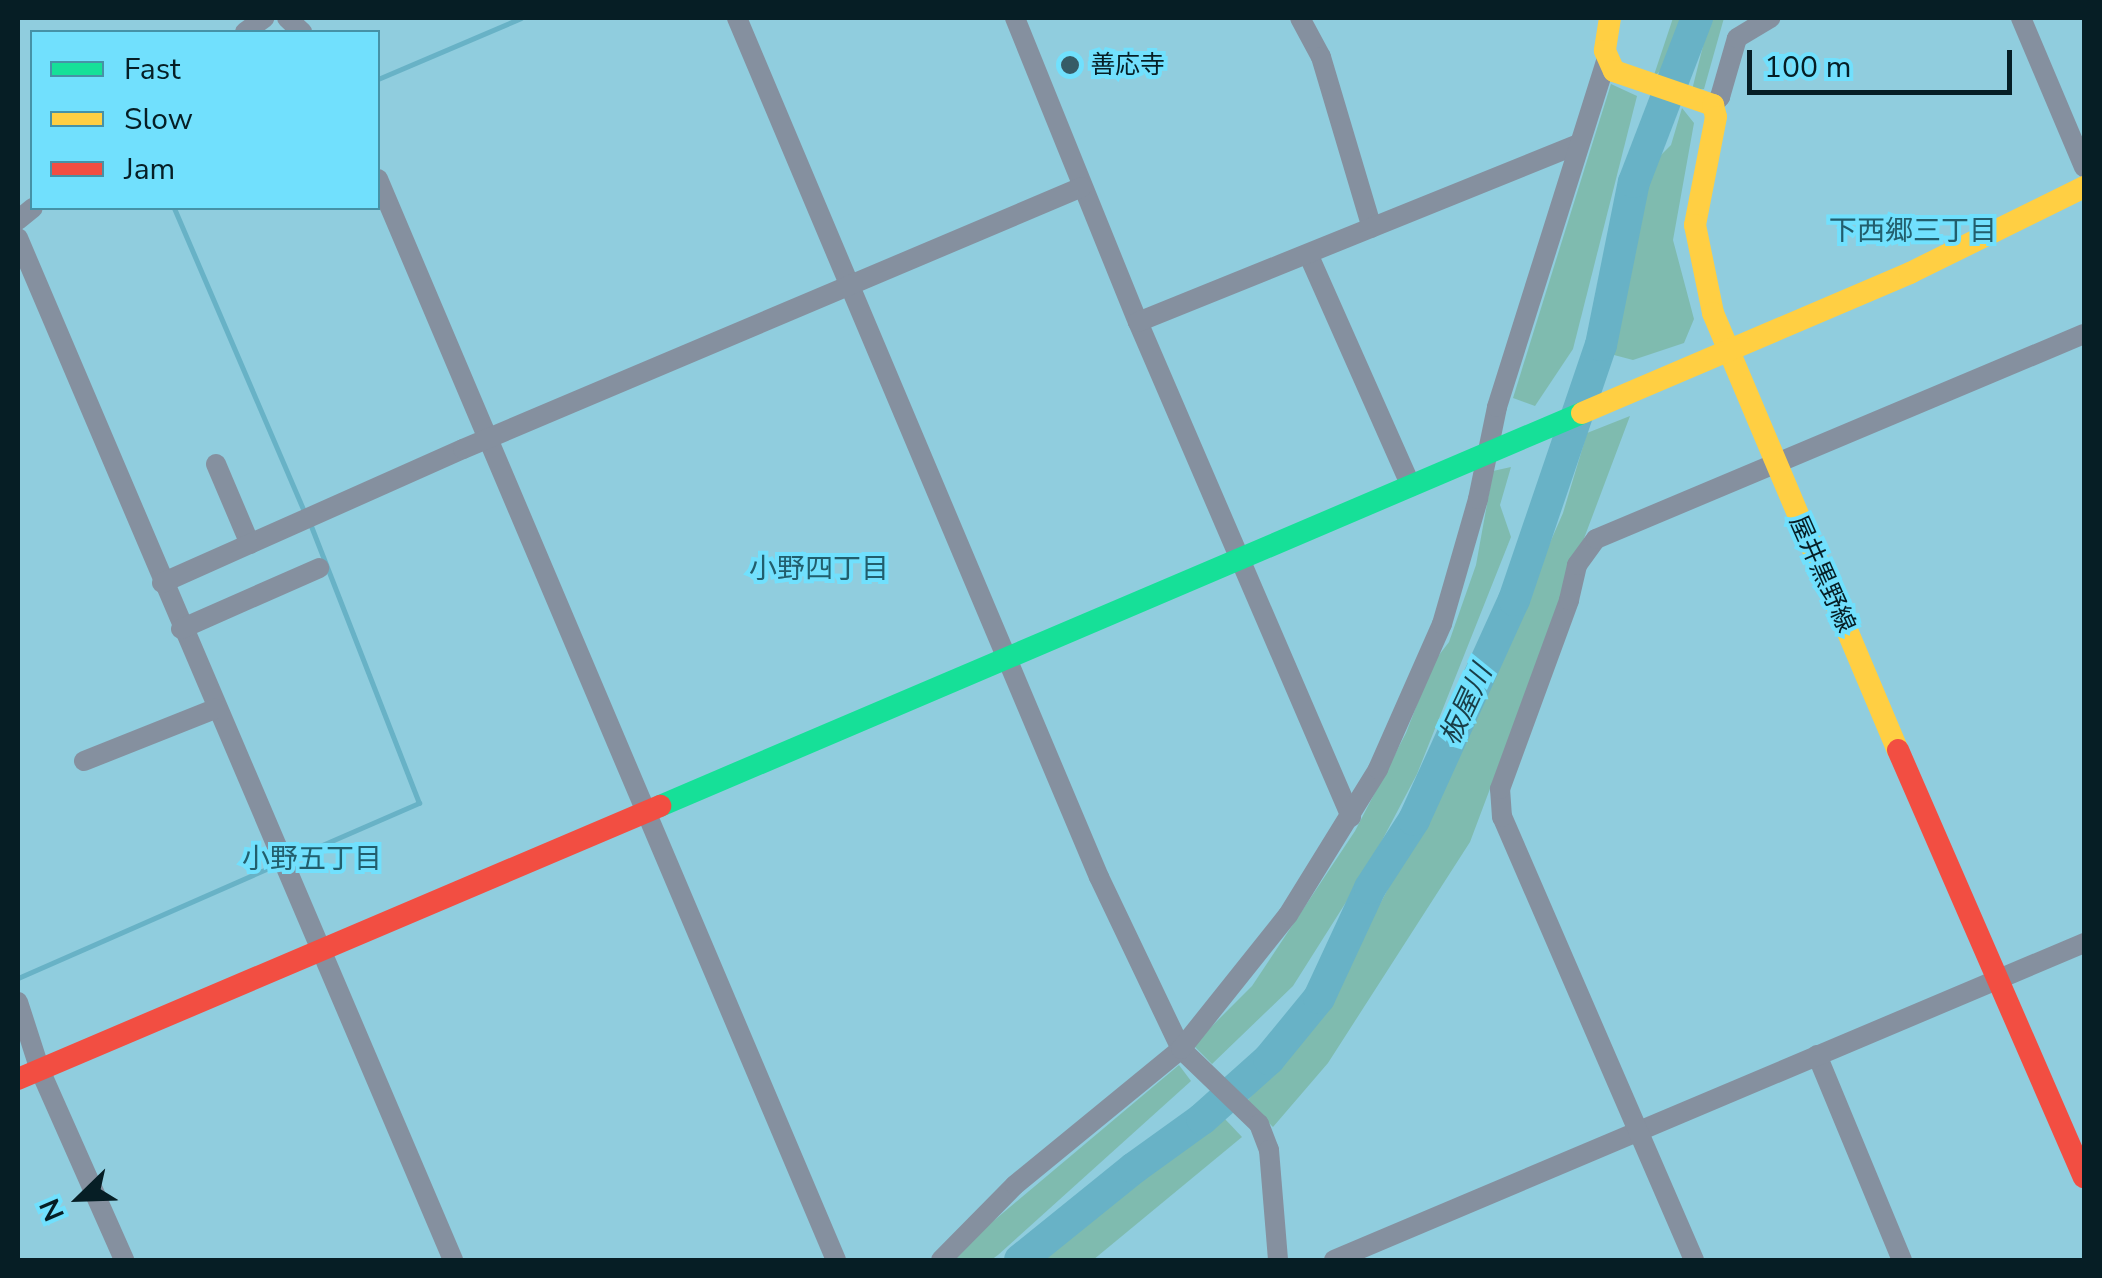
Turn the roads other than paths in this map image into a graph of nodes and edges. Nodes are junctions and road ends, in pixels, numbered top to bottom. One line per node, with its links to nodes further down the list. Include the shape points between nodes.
1 (736, 18): 17 (street)
2 (1014, 18): 13 (street)
3 (1300, 18): 14 (street, via 1322,56)
4 (1610, 18): 7 (street)
5 (1770, 18): 8 (street, via 1736,38 1720,97)
6 (2021, 18): 10 (street)
7 (1610, 66): 8 (street); 9 (street)
8 (1710, 102): 20 (street, 屋井黒野線, via 1716,116 1695,225 1713,313)
9 (1578, 144): 14 (street); 22 (street)
10 (2084, 166)
11 (380, 184): 21 (street)
12 (2084, 186): 20 (street, via 1910,273)
13 (1082, 187): 17 (street); 18 (street)
14 (1372, 228): 16 (street)
15 (18, 238): 29 (street)
16 (1308, 256): 18 (street); 25 (street)
17 (852, 286): 21 (street); 31 (street)
18 (1138, 322): 27 (street)
19 (2084, 334): 24 (street)
20 (1728, 349): 22 (street); 24 (street, 屋井黒野線)
21 (488, 439): 26 (street); 34 (street)
22 (1493, 448): 25 (street); 35 (street, via 1442,624)
23 (216, 464): 26 (street)
24 (1774, 466): 38 (street, 屋井黒野線); 44 (street, via 1596,539 1577,565 1500,788 1502,817)
25 (1410, 486): 27 (street)
26 (250, 544): 29 (street)
27 (1239, 557): 31 (street); 35 (street)
28 (319, 568): 30 (street)
29 (162, 583): 30 (street)
30 (181, 629): 32 (street)
31 (1008, 658): 34 (street); 40 (street, via 1098,877)
32 (215, 709): 33 (street); 37 (street)
33 (84, 762)
34 (647, 810): 37 (street); 48 (street)
35 (1351, 817): 40 (street, via 1288,915)
36 (2084, 942): 38 (street)
37 (320, 951): 42 (street); 47 (street)
38 (2000, 979): 41 (street); 45 (street, 屋井黒野線)
39 (18, 1002): 42 (street)
40 (1185, 1051): 49 (street, via 1015,1185); 50 (street, via 1258,1124 1269,1150)
41 (1818, 1055): 44 (street); 53 (street)
42 (40, 1070): 43 (street); 46 (street)
43 (18, 1080)
44 (1641, 1133): 51 (street); 52 (street)
45 (2084, 1177)
46 (124, 1260)
47 (453, 1260)
48 (836, 1260)
49 (941, 1260)
50 (1278, 1260)
51 (1334, 1260)
52 (1694, 1260)
53 (1902, 1260)

